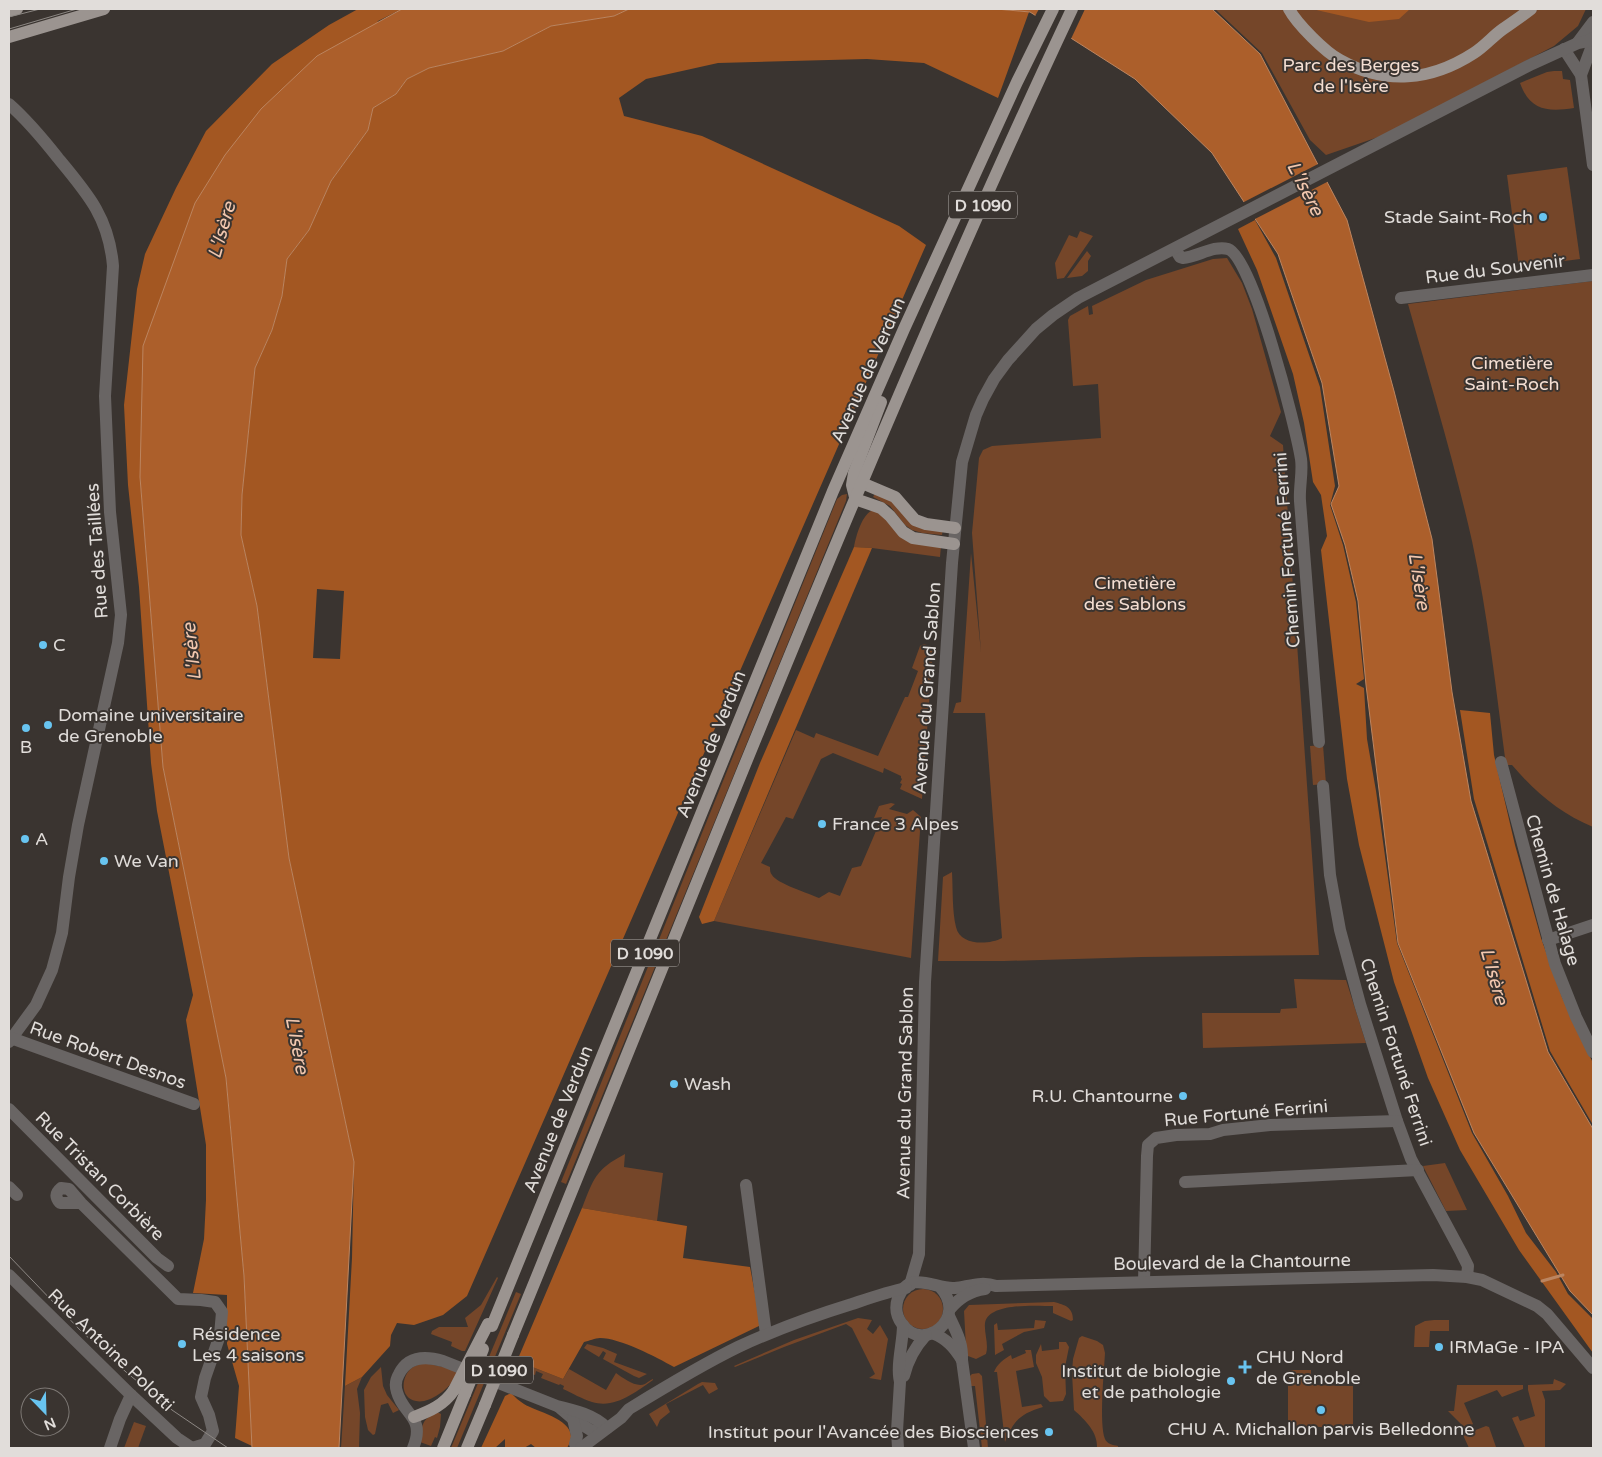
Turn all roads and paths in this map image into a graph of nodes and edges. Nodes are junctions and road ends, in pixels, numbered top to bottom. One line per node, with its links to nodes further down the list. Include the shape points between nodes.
1 (18, 9): 8 (main road)
2 (104, 9): 11 (main road)
3 (1053, 9): 22 (main road, Avenue de Verdun / D 1090)
4 (1072, 9): 23 (main road, D 1090)
5 (1289, 9): 10 (main road, via 1320,46 1335,58 1352,67 1395,77 1445,69 1475,53)
6 (1516, 9): 10 (main road)
7 (1531, 9): 10 (main road)
8 (9, 11)
9 (1593, 22): 13 (street)
10 (1502, 30)
11 (9, 37)
12 (1593, 38): 13 (street, Avenue du Grand Sablon)
13 (1578, 43): 15 (street, Avenue du Grand Sablon)
14 (1593, 43): 16 (street)
15 (1564, 49): 16 (street); 19 (street, Avenue du Grand Sablon)
16 (1581, 75): 18 (street)
17 (9, 104): 33 (street, Rue des Taillées, via 89,196 102,219 112,248 105,396 110,512 121,615 118,643 78,825 62,933 52,970 36,1005)
18 (1593, 165)
19 (1175, 249): 26 (street, Avenue du Grand Sablon, via 1062,308 1036,329 1008,360 994,379 976,415 962,462); 28 (street, Chemin Fortuné Ferrini, via 1183,258 1217,249 1235,253 1261,312 1282,378 1302,462 1300,501)
20 (1593, 275): 21 (street, Rue du Souvenir)
21 (1400, 298)
22 (892, 358): 23 (main road, via 880,408 854,473); 24 (main road, Avenue de Verdun / D 1090)
23 (857, 484): 24 (main road); 25 (main road, D 1090); 26 (main road, via 895,497 915,520)
24 (834, 491): 59 (main road, Avenue de Verdun / D 1090, bridge, via 532,1229)
25 (855, 500): 27 (main road, via 881,508 913,538); 71 (main road, D 1090, bridge)
26 (955, 528): 27 (street, Avenue du Grand Sablon)
27 (954, 544): 42 (street, Avenue du Grand Sablon, via 925,982)
28 (1319, 742)
29 (1501, 762): 32 (street, Chemin de Halage)
30 (1323, 786): 37 (street, Chemin Fortuné Ferrini, via 1330,875 1340,930)
31 (1593, 925): 32 (street)
32 (1548, 940): 34 (street, Chemin de Halage, via 1576,1017)
33 (10, 1040): 35 (street, Rue Robert Desnos)
34 (1593, 1052)
35 (194, 1104)
36 (9, 1109): 43 (street, Rue Tristan Corbière)
37 (1397, 1121): 38 (street, Chemin Fortuné Ferrini); 46 (street, Rue Fortuné Ferrini, via 1270,1125 1156,1138 1148,1144)
38 (1418, 1170): 39 (street); 45 (street, Chemin Fortuné Ferrini, via 1468,1266)
39 (1185, 1182)
40 (746, 1185): 54 (street)
41 (80, 1203): 68 (street, via 178,1299 215,1302 222,1312 220,1335 202,1397 213,1431 205,1444)
42 (918, 1254): 47 (street, Avenue du Grand Sablon); 48 (street, Avenue du Grand Sablon)
43 (168, 1266)
44 (9, 1275): 60 (street, Rue Antoine Polotti)
45 (1468, 1277): 46 (street, Boulevard de la Chantourne, via 1432,1275); 57 (street, via 1490,1283 1543,1310)
46 (1144, 1282): 49 (street, Boulevard de la Chantourne)
47 (935, 1285): 48 (street, via 919,1282); 49 (street, Boulevard de la Chantourne, via 955,1288 989,1283); 52 (street, via 949,1300)
48 (908, 1286): 50 (street); 51 (street, via 898,1299)
49 (996, 1286): 52 (street, Boulevard de la Chantourne, via 971,1292 955,1302)
50 (862, 1301): 51 (street, via 887,1301); 54 (street)
51 (897, 1307): 53 (street)
52 (949, 1312): 55 (street, via 940,1328); 56 (street, via 961,1340)
53 (903, 1325): 55 (street, via 911,1332); 58 (street)
54 (766, 1334): 64 (street, via 708,1363)
55 (929, 1334): 56 (street, via 945,1339); 58 (street, via 912,1352)
56 (962, 1360): 73 (street)
57 (1593, 1368)
58 (900, 1382): 72 (street)
59 (459, 1392): 62 (main road, via 437,1408); 70 (main road, D 1090)
60 (131, 1395): 67 (street); 68 (street, Rue Antoine Polotti)
61 (557, 1406): 62 (street, via 443,1360 416,1358 404,1366 396,1384 399,1398); 63 (street); 64 (street, via 576,1410)
62 (414, 1417): 69 (street, via 417,1432)
63 (573, 1419): 65 (street); 66 (street)
64 (605, 1425): 65 (street); 66 (street)
65 (592, 1431): 66 (street)
66 (576, 1447)
67 (110, 1448)
68 (192, 1448)
69 (414, 1448)
70 (443, 1448)
71 (467, 1448)
72 (898, 1448)
73 (974, 1448)

